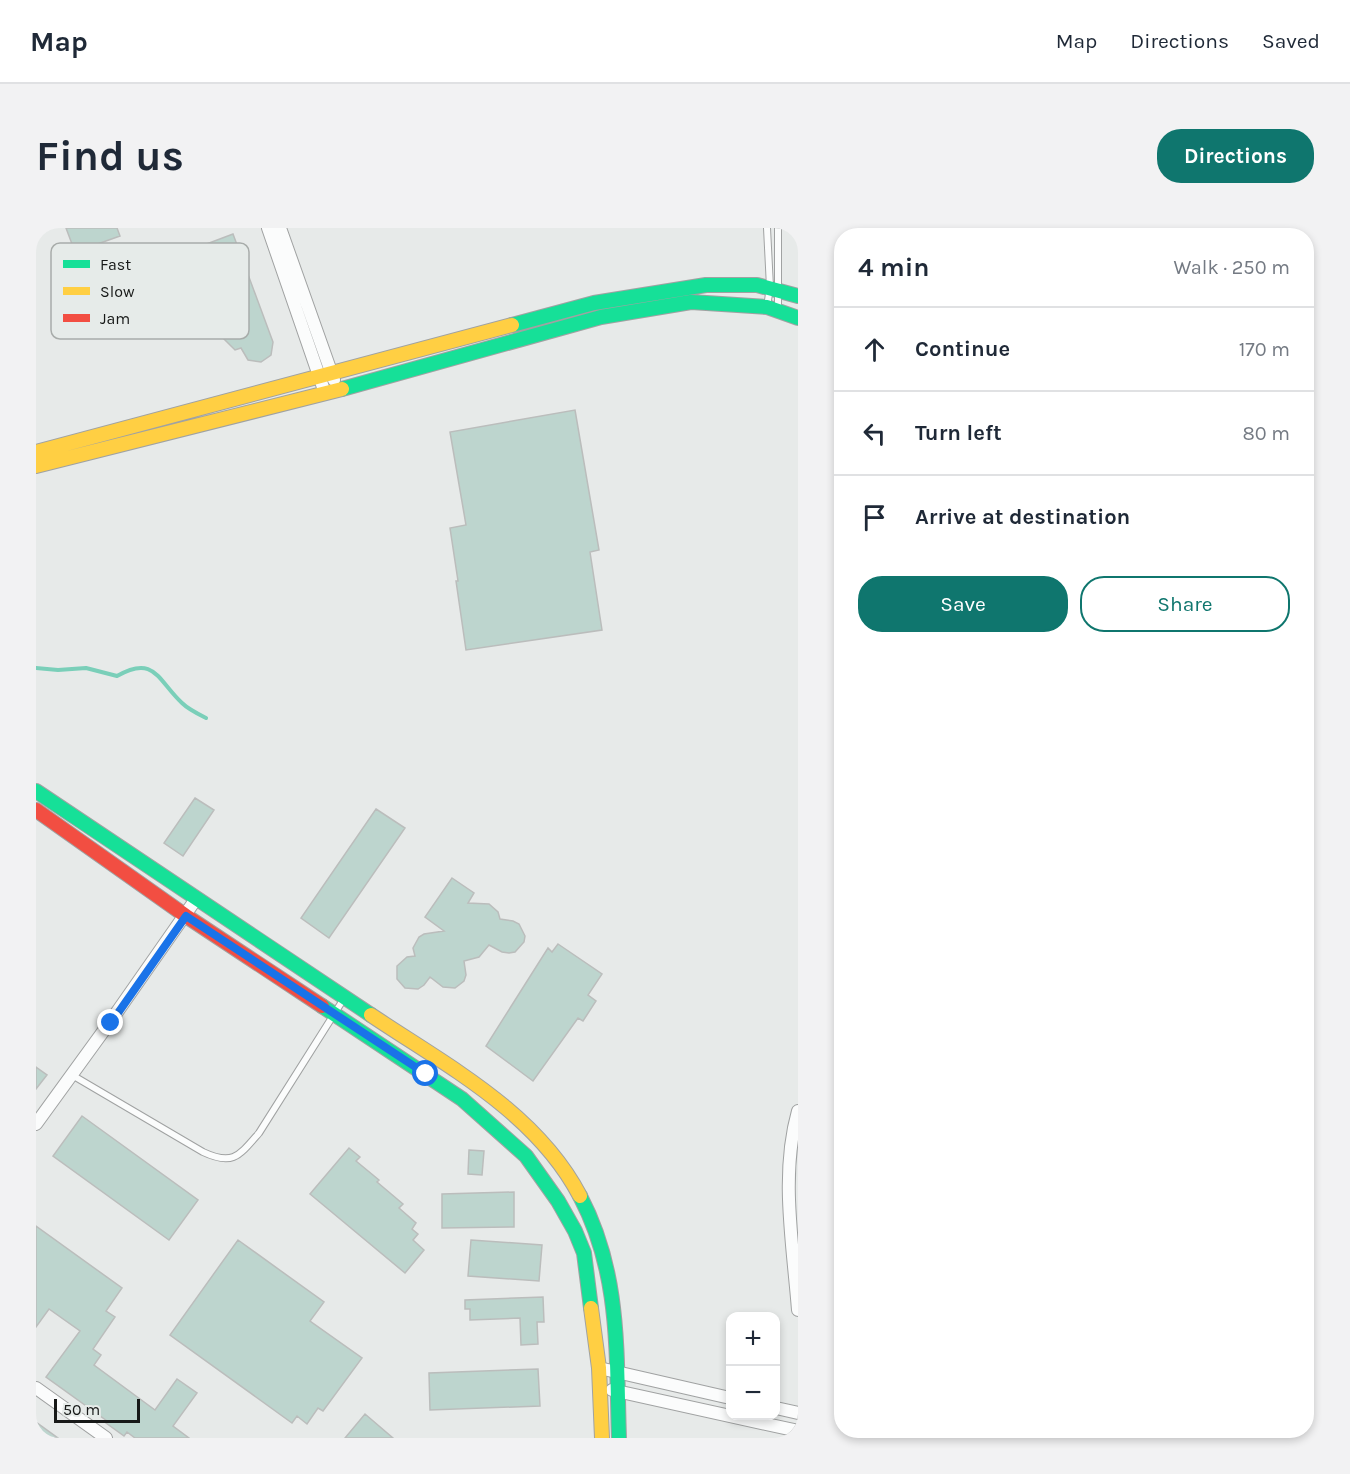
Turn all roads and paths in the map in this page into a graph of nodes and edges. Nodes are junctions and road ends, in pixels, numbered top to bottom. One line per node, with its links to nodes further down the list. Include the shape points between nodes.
1 (267, 228): 5 (street)
2 (280, 228): 5 (street)
3 (767, 228): 6 (lane)
4 (778, 228): 6 (lane)
5 (294, 284): 12 (street)
6 (775, 288): 7 (street); 8 (street, via 743,284 687,288); 9 (lane); 9 (lane)
7 (798, 296)
8 (576, 308): 11 (street); 12 (street)
9 (772, 309): 10 (street); 11 (street, via 690,302)
10 (798, 318)
11 (580, 323): 13 (street)
12 (326, 375): 13 (street); 14 (street)
13 (331, 391): 15 (street)
14 (36, 452)
15 (36, 466)
16 (36, 791): 18 (street)
17 (36, 810): 19 (street)
18 (196, 899): 19 (street); 20 (street)
19 (186, 916): 21 (street); 22 (street)
20 (344, 999): 21 (lane); 27 (street, via 511,1112 561,1167 592,1220 606,1258)
21 (334, 1014): 22 (lane, via 259,1132 231,1158 219,1160 203,1152); 26 (street, via 462,1099 537,1169 575,1230 584,1253)
22 (72, 1075): 24 (street)
23 (798, 1111): 25 (street, via 788,1175)
24 (36, 1124)
25 (798, 1310)
26 (599, 1368): 27 (street); 28 (street)
27 (617, 1372): 30 (street); 31 (street)
28 (600, 1387): 30 (street); 36 (street)
29 (36, 1388): 35 (street)
30 (617, 1391): 34 (street); 37 (street)
31 (726, 1397)
32 (780, 1409): 33 (street)
33 (798, 1413)
34 (798, 1431)
35 (106, 1438)
36 (602, 1438)
37 (619, 1438)

